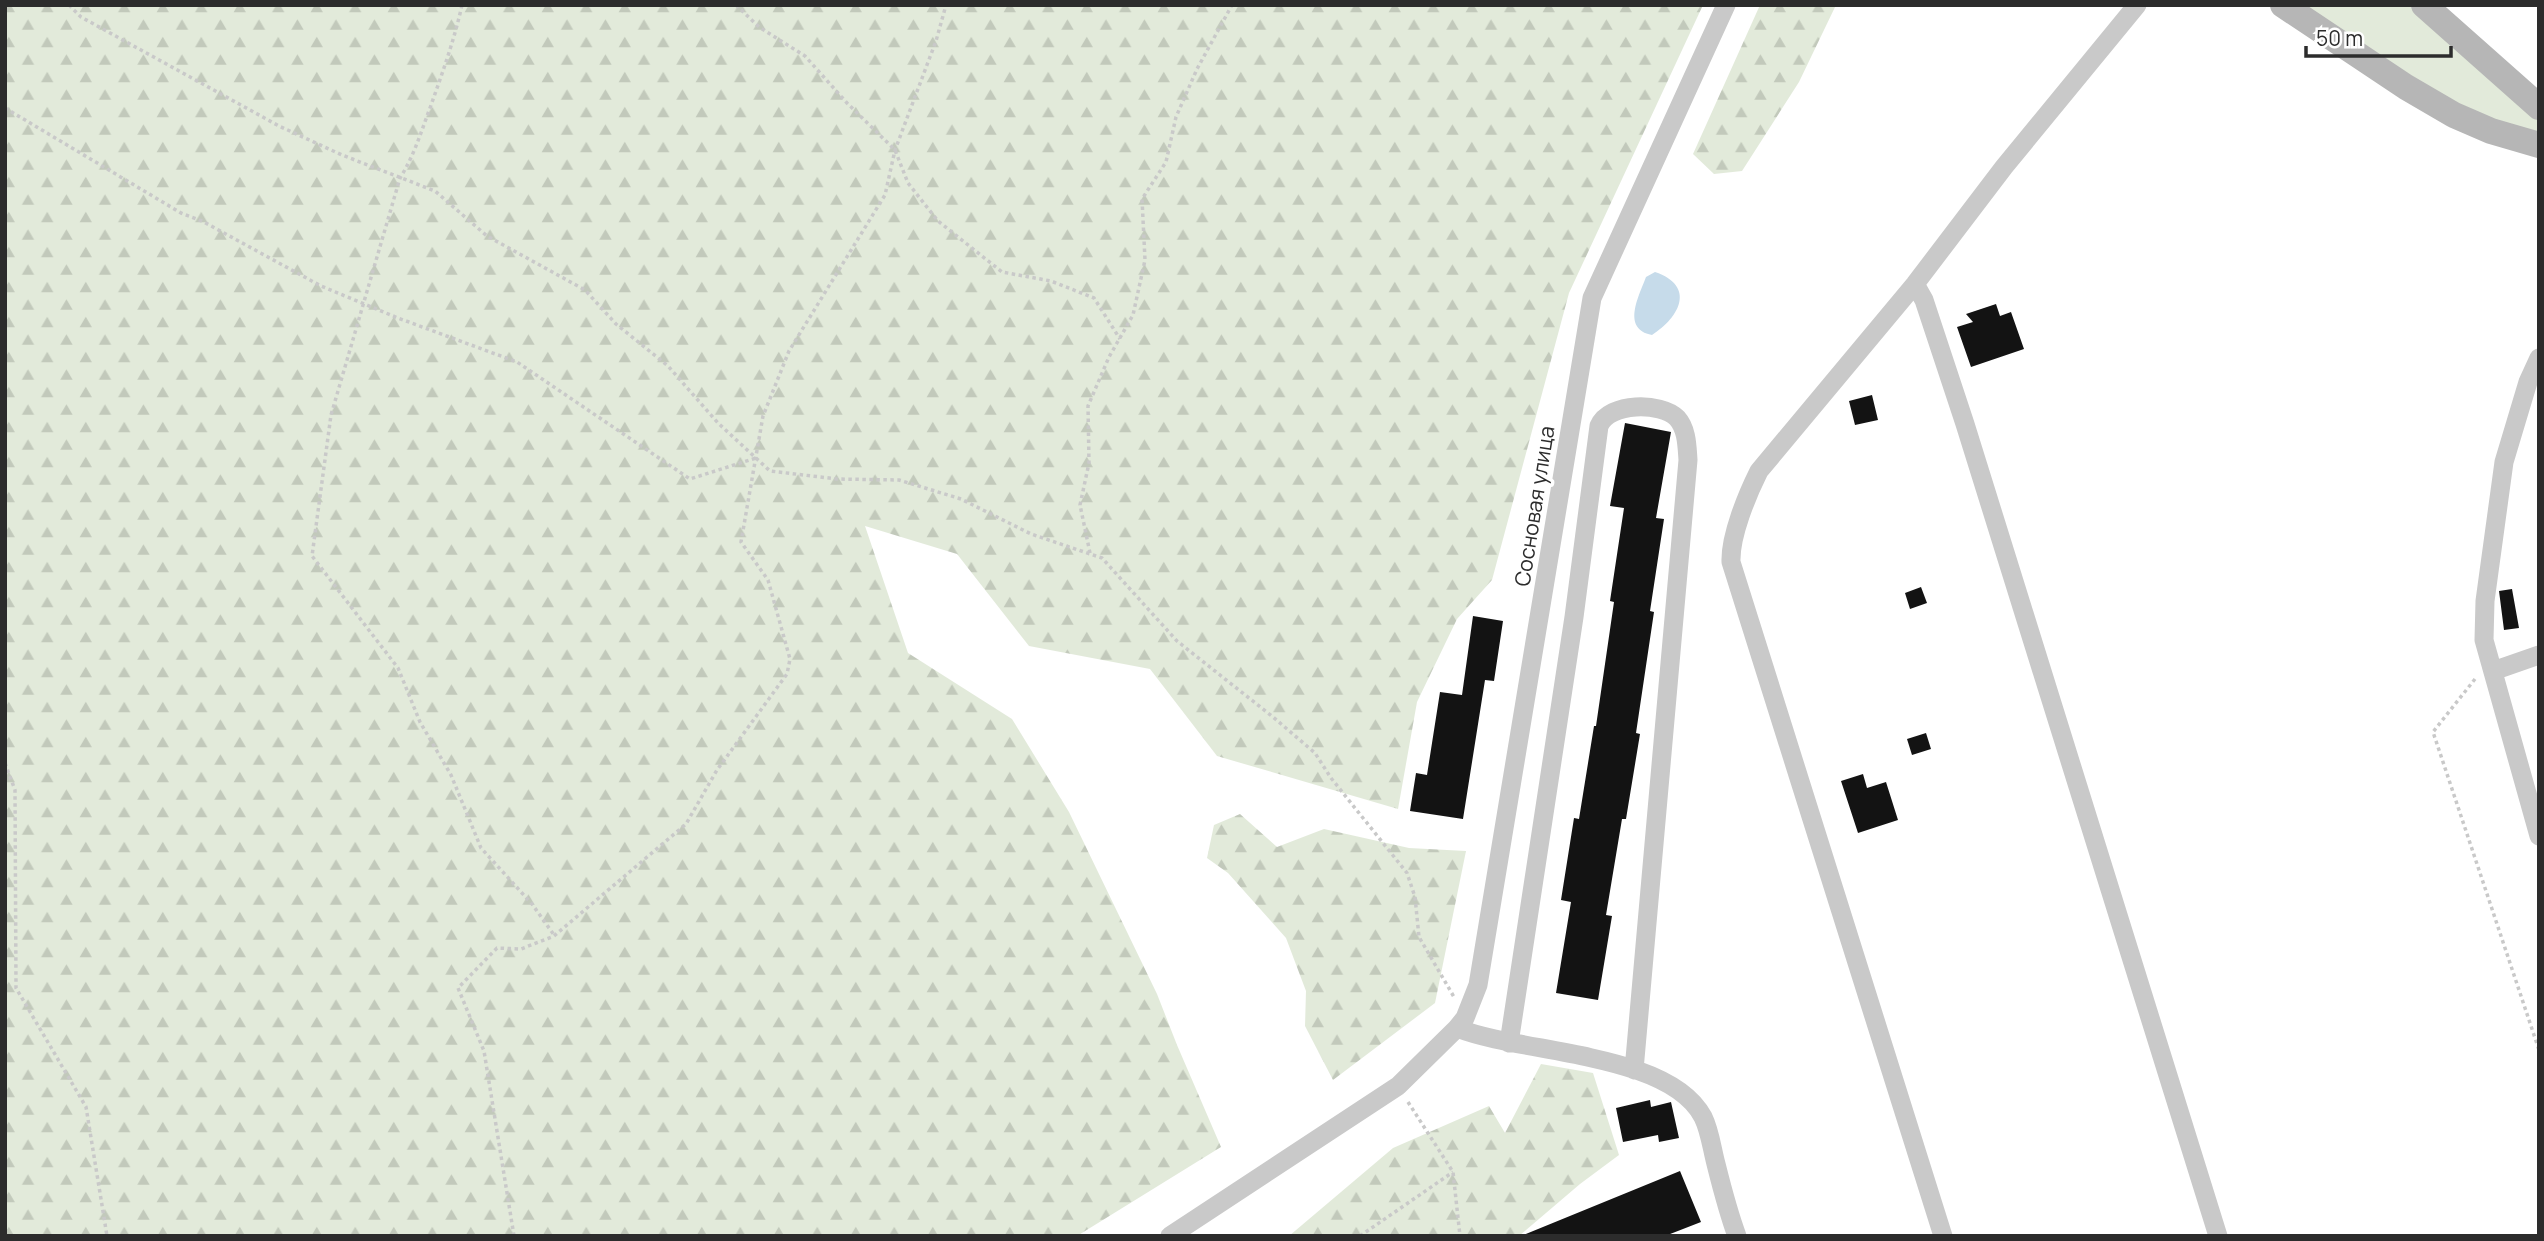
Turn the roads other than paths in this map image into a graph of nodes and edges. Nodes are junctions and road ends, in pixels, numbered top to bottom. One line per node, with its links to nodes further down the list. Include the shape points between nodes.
1 (1727, 5): 12 (street, Сосновая улица, via 1592,298 1478,985)
2 (2137, 5): 7 (street)
3 (2424, 5): 5 (main road)
4 (2291, 8): 6 (main road, via 2454,115)
5 (2539, 107)
6 (2539, 145)
7 (1915, 284): 17 (street, via 1759,471 1747,496 1731,562); 18 (street, via 1969,437)
8 (2539, 358): 10 (street, via 2504,462 2485,601 2484,640)
9 (2539, 655): 10 (street)
10 (2491, 666): 11 (street)
11 (2539, 836)
12 (1458, 1027): 13 (street); 15 (street, via 1398,1086)
13 (1509, 1043): 14 (street); 14 (street, via 1599,426 1620,407 1669,411 1685,433 1688,460)
14 (1634, 1070): 16 (street, via 1675,1087 1703,1119)
15 (1170, 1236)
16 (1737, 1236)
17 (1943, 1236)
18 (2218, 1236)

